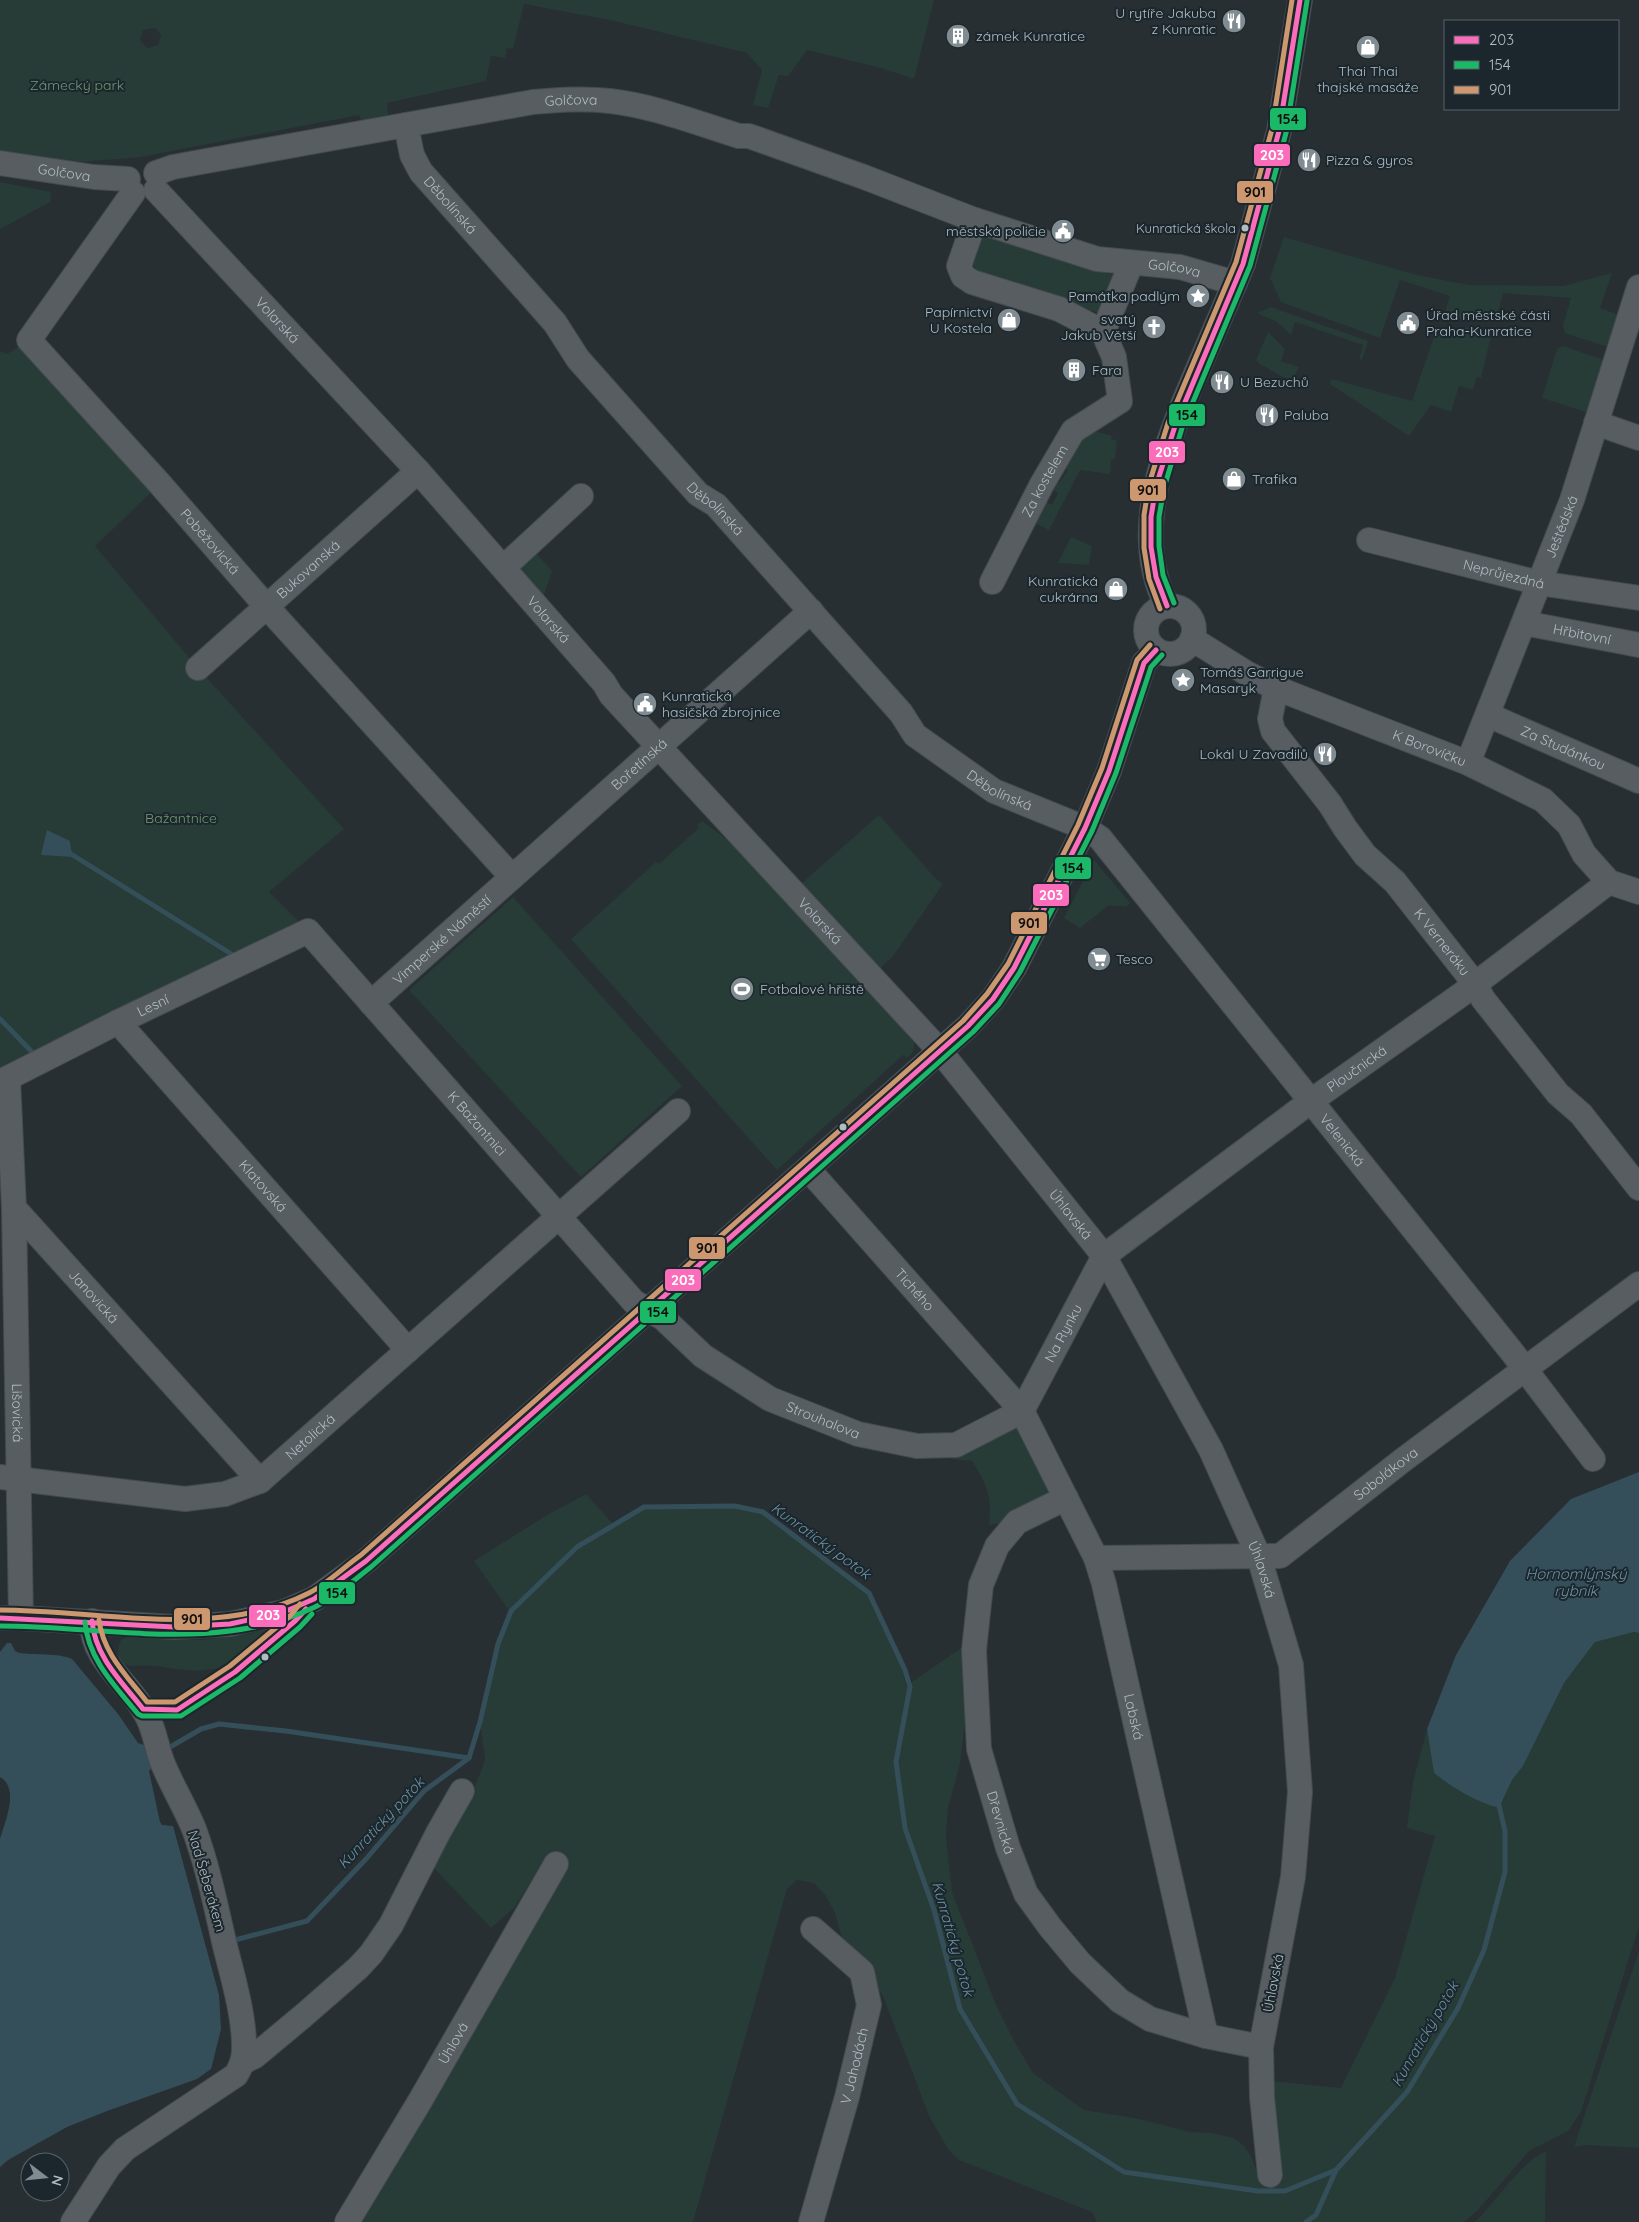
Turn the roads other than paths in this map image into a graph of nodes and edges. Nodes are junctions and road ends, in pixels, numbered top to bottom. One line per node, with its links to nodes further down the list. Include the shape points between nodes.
1 (1300, 0): 7 (street, via 1273,159 1252,236)
2 (406, 125): 4 (street, Golčova, via 173,167); 5 (street, Golčova, via 533,102 608,100 655,109 739,136 749,136); 21 (street, Děbolínská, via 412,155 422,172 555,322 578,359 647,437 698,494 716,505)
3 (0, 163): 4 (street, Golčova)
4 (143, 184): 12 (street, Volarská); 19 (street, Poběžovická, via 29,340)
5 (975, 220): 6 (street, Golčova, via 1096,259); 9 (street, via 959,266 962,276 1058,309)
6 (1131, 264): 7 (street, Golčova, via 1180,267); 9 (street)
7 (1225, 280): 20 (street, via 1163,456 1152,521 1152,560 1158,589)
8 (1639, 287): 10 (street, Ještědská)
9 (1103, 332): 16 (street, Za kostelem, via 1114,357 1120,401 1073,431)
10 (1596, 423): 11 (street); 17 (street, Ještědská, via 1572,500)
11 (1639, 438)
12 (418, 471): 15 (street, Volarská); 19 (street, Bukovanská)
13 (580, 496): 15 (street)
14 (1369, 540): 17 (street, Neprůjezdná)
15 (504, 568): 29 (street, Volarská, via 611,695)
16 (992, 582)
17 (1539, 583): 18 (street, Neprůjezdná); 22 (street, Ještědská)
18 (1639, 598)
19 (266, 606): 26 (street, Bukovanská); 33 (street, Poběžovická)
20 (1167, 606): 23 (street, via 1179,608 1189,616 1194,627); 25 (street, via 1151,615 1146,627 1148,639)
21 (811, 611): 29 (street, Bořetínská); 32 (street, Děbolínská, via 901,712 915,735 998,794)
22 (1524, 623): 24 (street, Hřbitovní); 28 (street, Ještědská)
23 (1192, 639): 25 (street, via 1179,652 1165,654); 27 (street, K Borovíčku)
24 (1639, 645)
25 (1156, 650): 32 (street, via 1144,663 1109,772)
26 (198, 668)
27 (1276, 688): 30 (street, K Borovíčku); 37 (street, K Verneráku, via 1270,719 1273,732 1330,804 1365,855 1395,882)
28 (1488, 716): 30 (street, Ještědská); 31 (street, Za Studánkou)
29 (659, 746): 33 (street, Bořetínská); 40 (street, Volarská)
30 (1468, 763): 34 (street, K Borovíčku, via 1543,800 1569,825 1584,854)
31 (1639, 781)
32 (1085, 828): 40 (street, via 1014,968 993,999); 42 (street, Velenická, via 1100,838)
33 (512, 877): 38 (street, Vimperské Náměstí)
34 (1608, 882): 35 (street); 37 (street, Ploučnická)
35 (1639, 892)
36 (308, 931): 38 (street, K Bažantnici); 39 (street, Lesní)
37 (1475, 984): 42 (street, Ploučnická); 45 (street, K Verneráku, via 1483,999 1558,1094 1581,1114)
38 (371, 1003): 47 (street, K Bažantnici)
39 (118, 1022): 41 (street, Lesní); 51 (street, Klatovská)
40 (940, 1052): 44 (street); 48 (street, Úhlavská)
41 (4, 1081): 46 (street)
42 (1311, 1101): 48 (street, Ploučnická); 52 (street, Velenická)
43 (678, 1110): 47 (street)
44 (808, 1169): 50 (street); 53 (street, Tichého)
45 (1639, 1188)
46 (14, 1208): 55 (street, Lišovická); 56 (street, Janovická)
47 (559, 1218): 50 (street, K Bažantnici, via 634,1302); 51 (street, Netolická)
48 (1104, 1256): 53 (street, Na Rynku); 58 (street, Úhlavská, via 1211,1450)
49 (1639, 1284): 52 (street, Sobolákova)
50 (648, 1312): 53 (street, Strouhalova, via 663,1318 703,1356 770,1399 858,1434 917,1446 956,1445); 61 (street, via 366,1561 314,1599 284,1612 211,1626)
51 (408, 1350): 56 (street, Netolická)
52 (1526, 1370): 54 (street, Velenická); 58 (street, Sobolákova, via 1280,1556)
53 (1022, 1411): 57 (street, Labská)
54 (1593, 1459)
55 (10, 1478): 56 (street, Netolická, via 185,1499 224,1494); 60 (street, Lišovická)
56 (260, 1481)
57 (1066, 1498): 59 (street, Labská); 65 (street, Dřevnická, via 1017,1522 997,1546 981,1585 974,1650 979,1749 1008,1848 1026,1894 1050,1927 1080,1963 1120,2000 1150,2019)
58 (1259, 1557): 59 (street, Sobolákova); 66 (street, Úhlavská, via 1291,1665 1300,1792 1293,1877)
59 (1096, 1558): 65 (street, Labská)
60 (10, 1618): 61 (street)
61 (92, 1621): 67 (street, Nad Šeberákem, via 98,1650 149,1720 159,1753 204,1857 243,2033)
62 (462, 1791): 67 (street, via 391,1925 371,1954 296,2022)
63 (556, 1864): 70 (street, Úhlová)
64 (813, 1929): 71 (street, V Jahodách, via 862,1972 869,2005 847,2097)
65 (1206, 2036): 66 (street, Dřevnická)
66 (1261, 2047): 68 (street, Úhlavská, via 1262,2097)
67 (243, 2062): 69 (street, via 236,2075 224,2084 125,2149 100,2178)
68 (1270, 2175)
69 (73, 2222)
70 (347, 2222)
71 (811, 2222)

